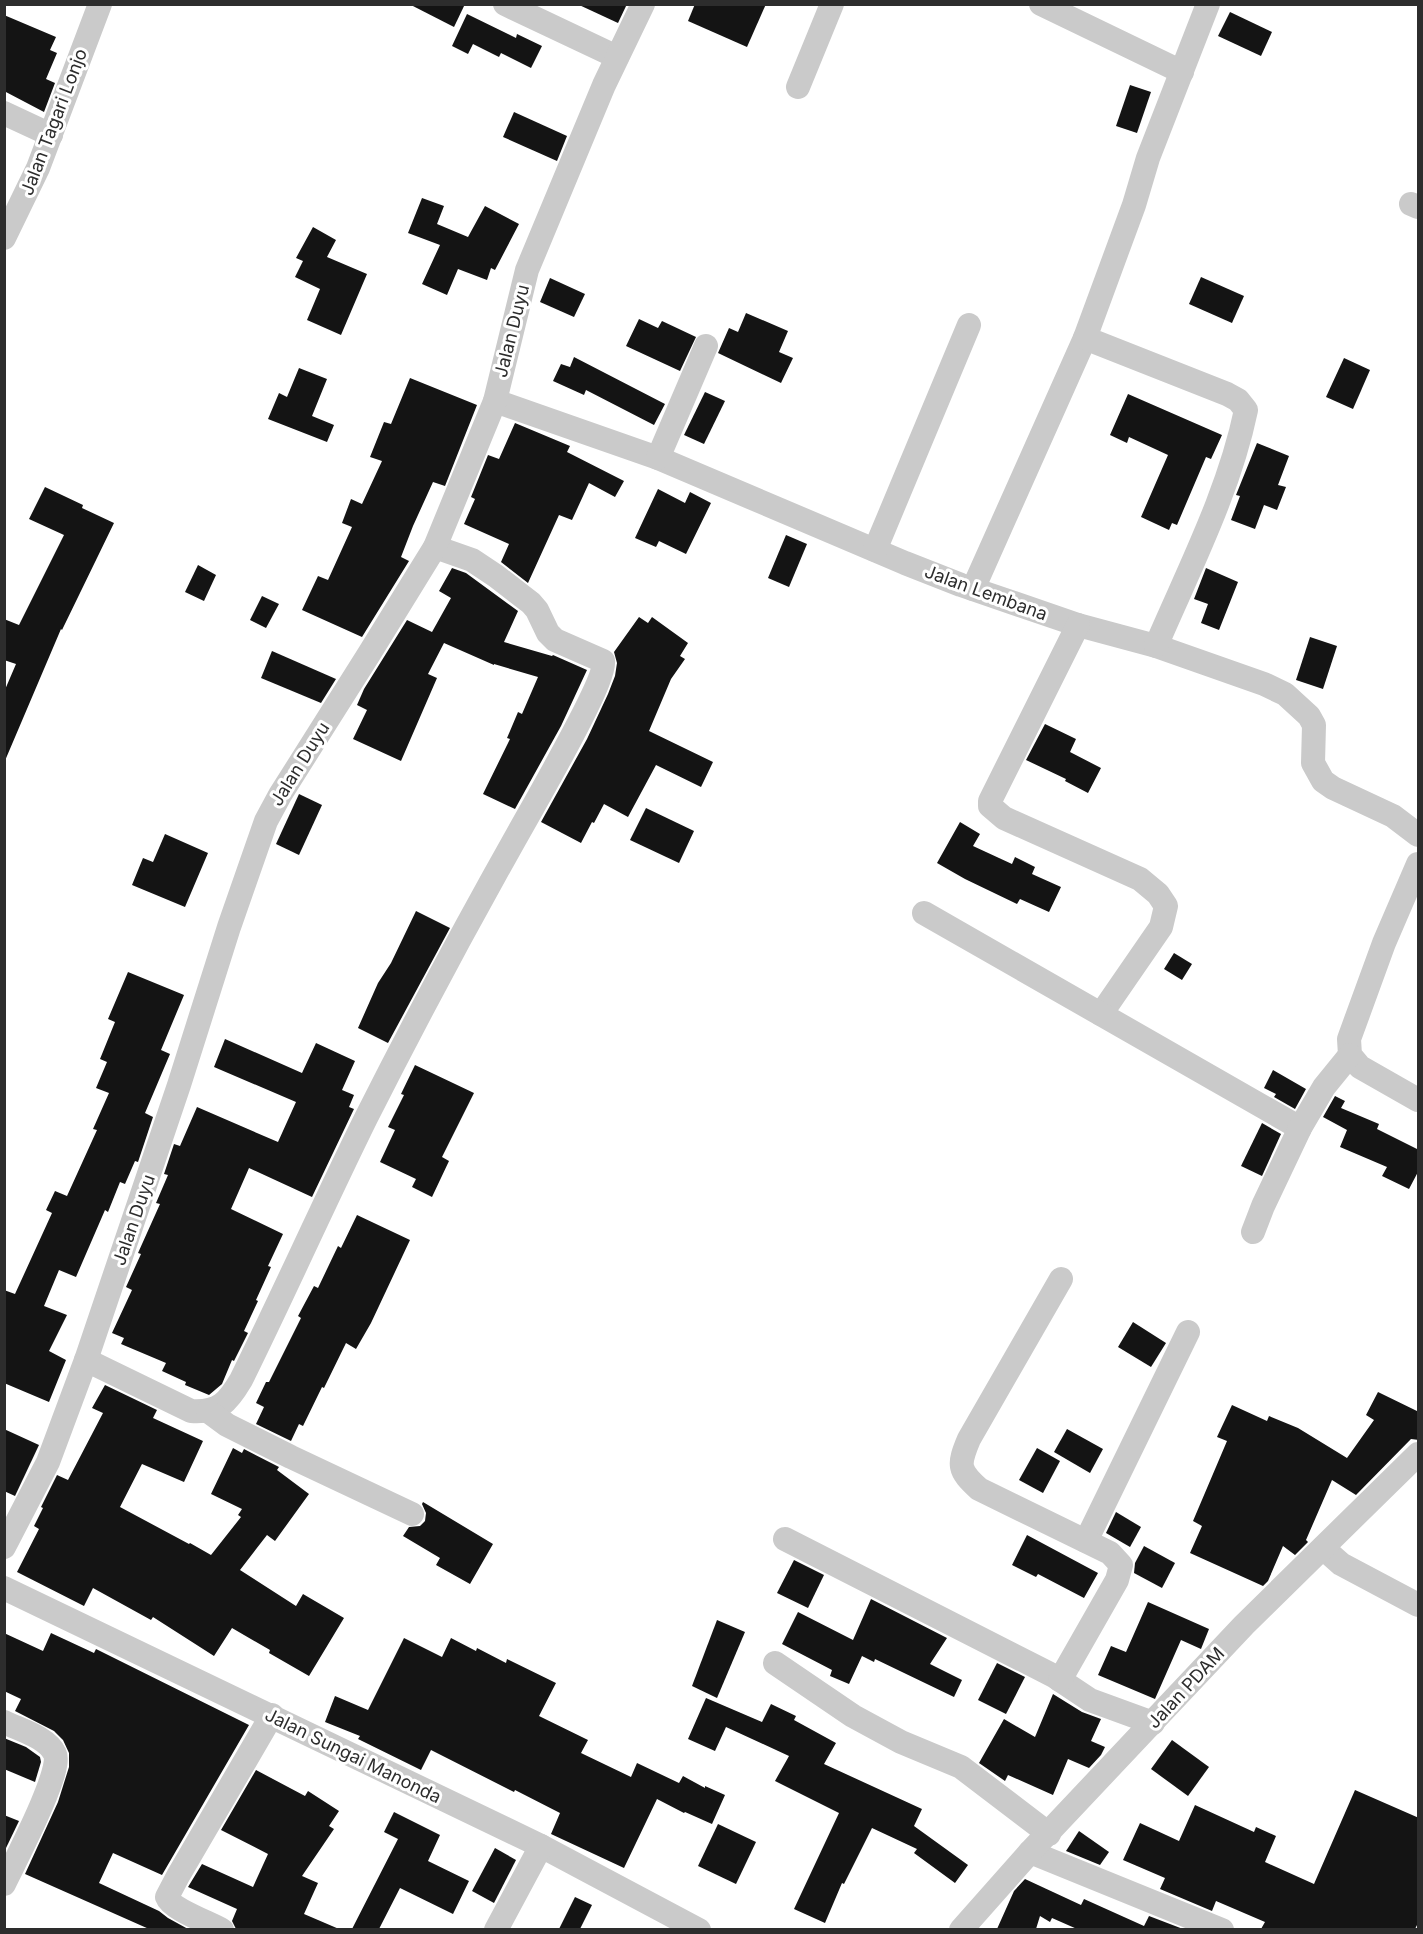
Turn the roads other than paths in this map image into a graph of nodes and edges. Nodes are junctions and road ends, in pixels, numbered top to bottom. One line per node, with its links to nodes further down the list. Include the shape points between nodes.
1 (100, 4): 11 (street, Jalan Tagari Lonjo)
2 (505, 4): 7 (street)
3 (643, 4): 7 (street, Jalan Duyu)
4 (832, 4): 9 (street)
5 (1041, 4): 8 (street)
6 (1208, 4): 8 (street)
7 (617, 57): 16 (street, Jalan Duyu, via 527,270)
8 (1182, 72): 14 (street)
9 (798, 87)
10 (4, 113): 11 (street)
11 (51, 135): 12 (street, Jalan Tagari Lonjo)
12 (4, 238)
13 (969, 325): 19 (street)
14 (1085, 338): 20 (street); 22 (street, via 1227,393 1246,410 1239,443 1215,509)
15 (706, 346): 17 (street)
16 (495, 400): 17 (street, Jalan Lembana); 18 (street, Jalan Duyu)
17 (658, 458): 19 (street, Jalan Lembana)
18 (435, 547): 33 (street, Jalan Duyu, via 269,815); 34 (street, via 472,560 496,576 531,603 555,640 599,658 604,666 544,787 470,918 371,1109 241,1380 225,1404)
19 (875, 550): 20 (street, Jalan Lembana)
20 (973, 589): 21 (street, Jalan Lembana)
21 (1078, 625): 22 (street, Jalan Lembana); 26 (street, via 990,806 1004,818 1140,879 1166,906 1161,927)
22 (1156, 646): 23 (street, Jalan Lembana, via 1285,694 1314,725 1313,763 1323,781 1394,816)
23 (1419, 835)
24 (1419, 864): 27 (street, via 1351,1031)
25 (924, 913): 26 (street)
26 (1101, 1014): 29 (street)
27 (1350, 1055): 28 (street, via 1366,1071); 29 (street, via 1324,1087)
28 (1419, 1100)
29 (1300, 1128): 30 (street)
30 (1252, 1232)
31 (1061, 1279): 38 (street, via 960,1461 964,1476 979,1489)
32 (1188, 1332): 38 (street)
33 (86, 1360): 34 (street, via 191,1411); 39 (street, Jalan Duyu, via 48,1462)
34 (208, 1411): 36 (street, via 231,1427)
35 (1419, 1455): 40 (street, Jalan PDAM)
36 (412, 1514)
37 (785, 1539): 44 (street)
38 (1086, 1540): 44 (street, via 1110,1553 1121,1565 1117,1580)
39 (4, 1547)
40 (1323, 1548): 42 (street, via 1341,1564); 47 (street, Jalan PDAM, via 1244,1625)
41 (4, 1588): 45 (street, Jalan Sungai Manonda)
42 (1419, 1605)
43 (775, 1663): 48 (street, via 853,1716 901,1742 961,1767)
44 (1060, 1680): 47 (street, via 1090,1700)
45 (272, 1715): 49 (street, Jalan Sungai Manonda); 52 (street, via 167,1898)
46 (4, 1722): 51 (street, via 43,1741 57,1760 52,1780)
47 (1153, 1723): 48 (street, Jalan PDAM)
48 (1049, 1834): 50 (street, Jalan PDAM)
49 (541, 1846): 53 (street); 54 (street, Jalan Sungai Manonda)
50 (1030, 1852): 55 (street, Jalan PDAM); 56 (street)
51 (4, 1884)
52 (222, 1929)
53 (496, 1929)
54 (699, 1929)
55 (961, 1929)
56 (1222, 1929)

